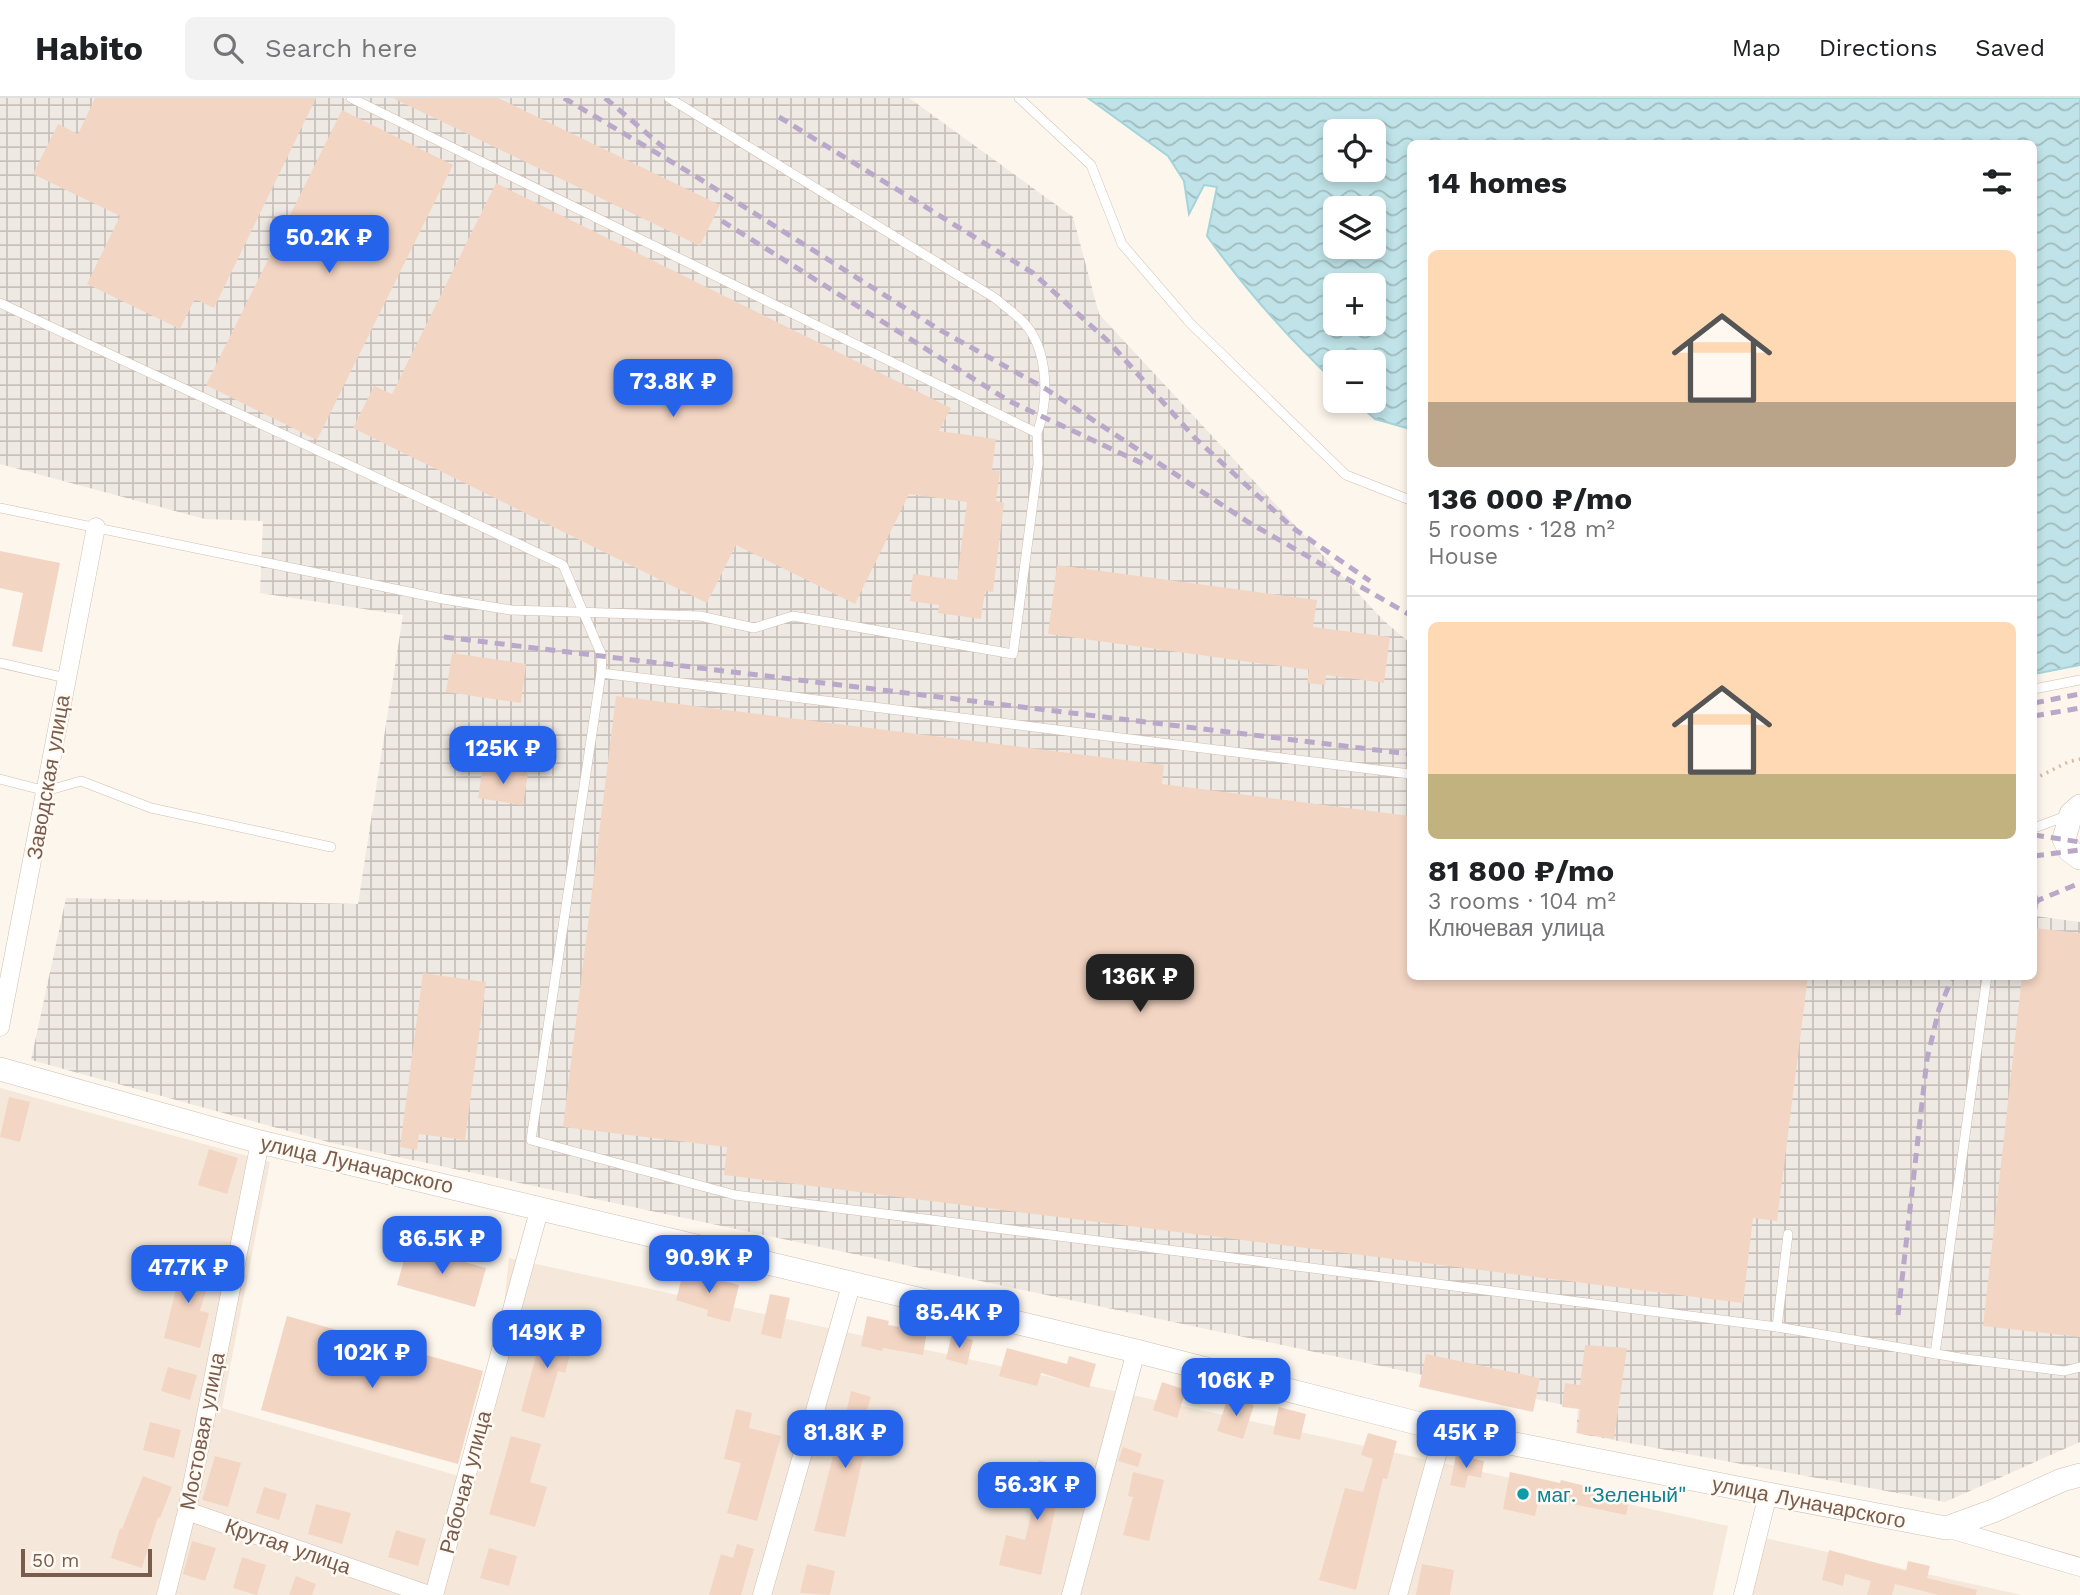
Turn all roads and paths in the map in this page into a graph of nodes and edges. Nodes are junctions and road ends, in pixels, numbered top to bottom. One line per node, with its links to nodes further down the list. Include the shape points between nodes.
1 (351, 98): 5 (lane)
2 (669, 98): 5 (lane, via 995,298 1026,324 1041,356 1046,389)
3 (1019, 98): 6 (lane, via 1091,166 1122,244 1190,323 1346,475)
4 (0, 303): 9 (lane, via 563,565)
5 (1037, 433): 9 (lane, via 1038,464 1013,654 793,616 754,628 699,616)
6 (1407, 499)
7 (0, 506): 8 (lane)
8 (96, 527): 9 (lane, via 443,599 511,610); 12 (street, Заводская улица)
9 (584, 613): 11 (lane, via 602,656)
10 (0, 663): 12 (lane)
11 (601, 673): 16 (lane); 31 (lane, via 531,1140 735,1195)
12 (66, 678): 19 (street, Заводская улица)
13 (2080, 680): 14 (lane)
14 (2037, 688)
15 (2080, 759): 17 (path)
16 (1407, 774)
17 (2037, 778)
18 (0, 779): 19 (lane)
19 (47, 791): 22 (lane, via 81,781 151,808); 25 (street, Заводская улица)
20 (2075, 810): 21 (lane); 23 (street, via 2064,839)
21 (2037, 827)
22 (331, 847)
23 (2080, 858)
24 (1986, 980): 33 (lane)
25 (0, 1027)
26 (0, 1069): 27 (street, улица Луначарского)
27 (260, 1142): 28 (street, улица Луначарского); 38 (street, Мостовая улица)
28 (540, 1207): 30 (street, улица Луначарского); 42 (street, Рабочая улица)
29 (1788, 1234): 31 (lane)
30 (852, 1282): 32 (street, улица Луначарского); 43 (street)
31 (1776, 1327): 33 (lane)
32 (1136, 1351): 35 (street, улица Луначарского); 44 (street)
33 (1935, 1353): 34 (lane, via 2064,1371)
34 (2080, 1367)
35 (1444, 1430): 37 (street, улица Луначарского); 45 (street)
36 (2080, 1475): 39 (street)
37 (1768, 1494): 39 (street, улица Луначарского); 46 (street)
38 (187, 1511): 41 (street, Мостовая улица); 42 (street, Крутая улица)
39 (1946, 1528): 40 (street, улица Луначарского)
40 (2080, 1567)
41 (166, 1595)
42 (431, 1595)
43 (762, 1595)
44 (1070, 1595)
45 (1398, 1595)
46 (1742, 1595)

